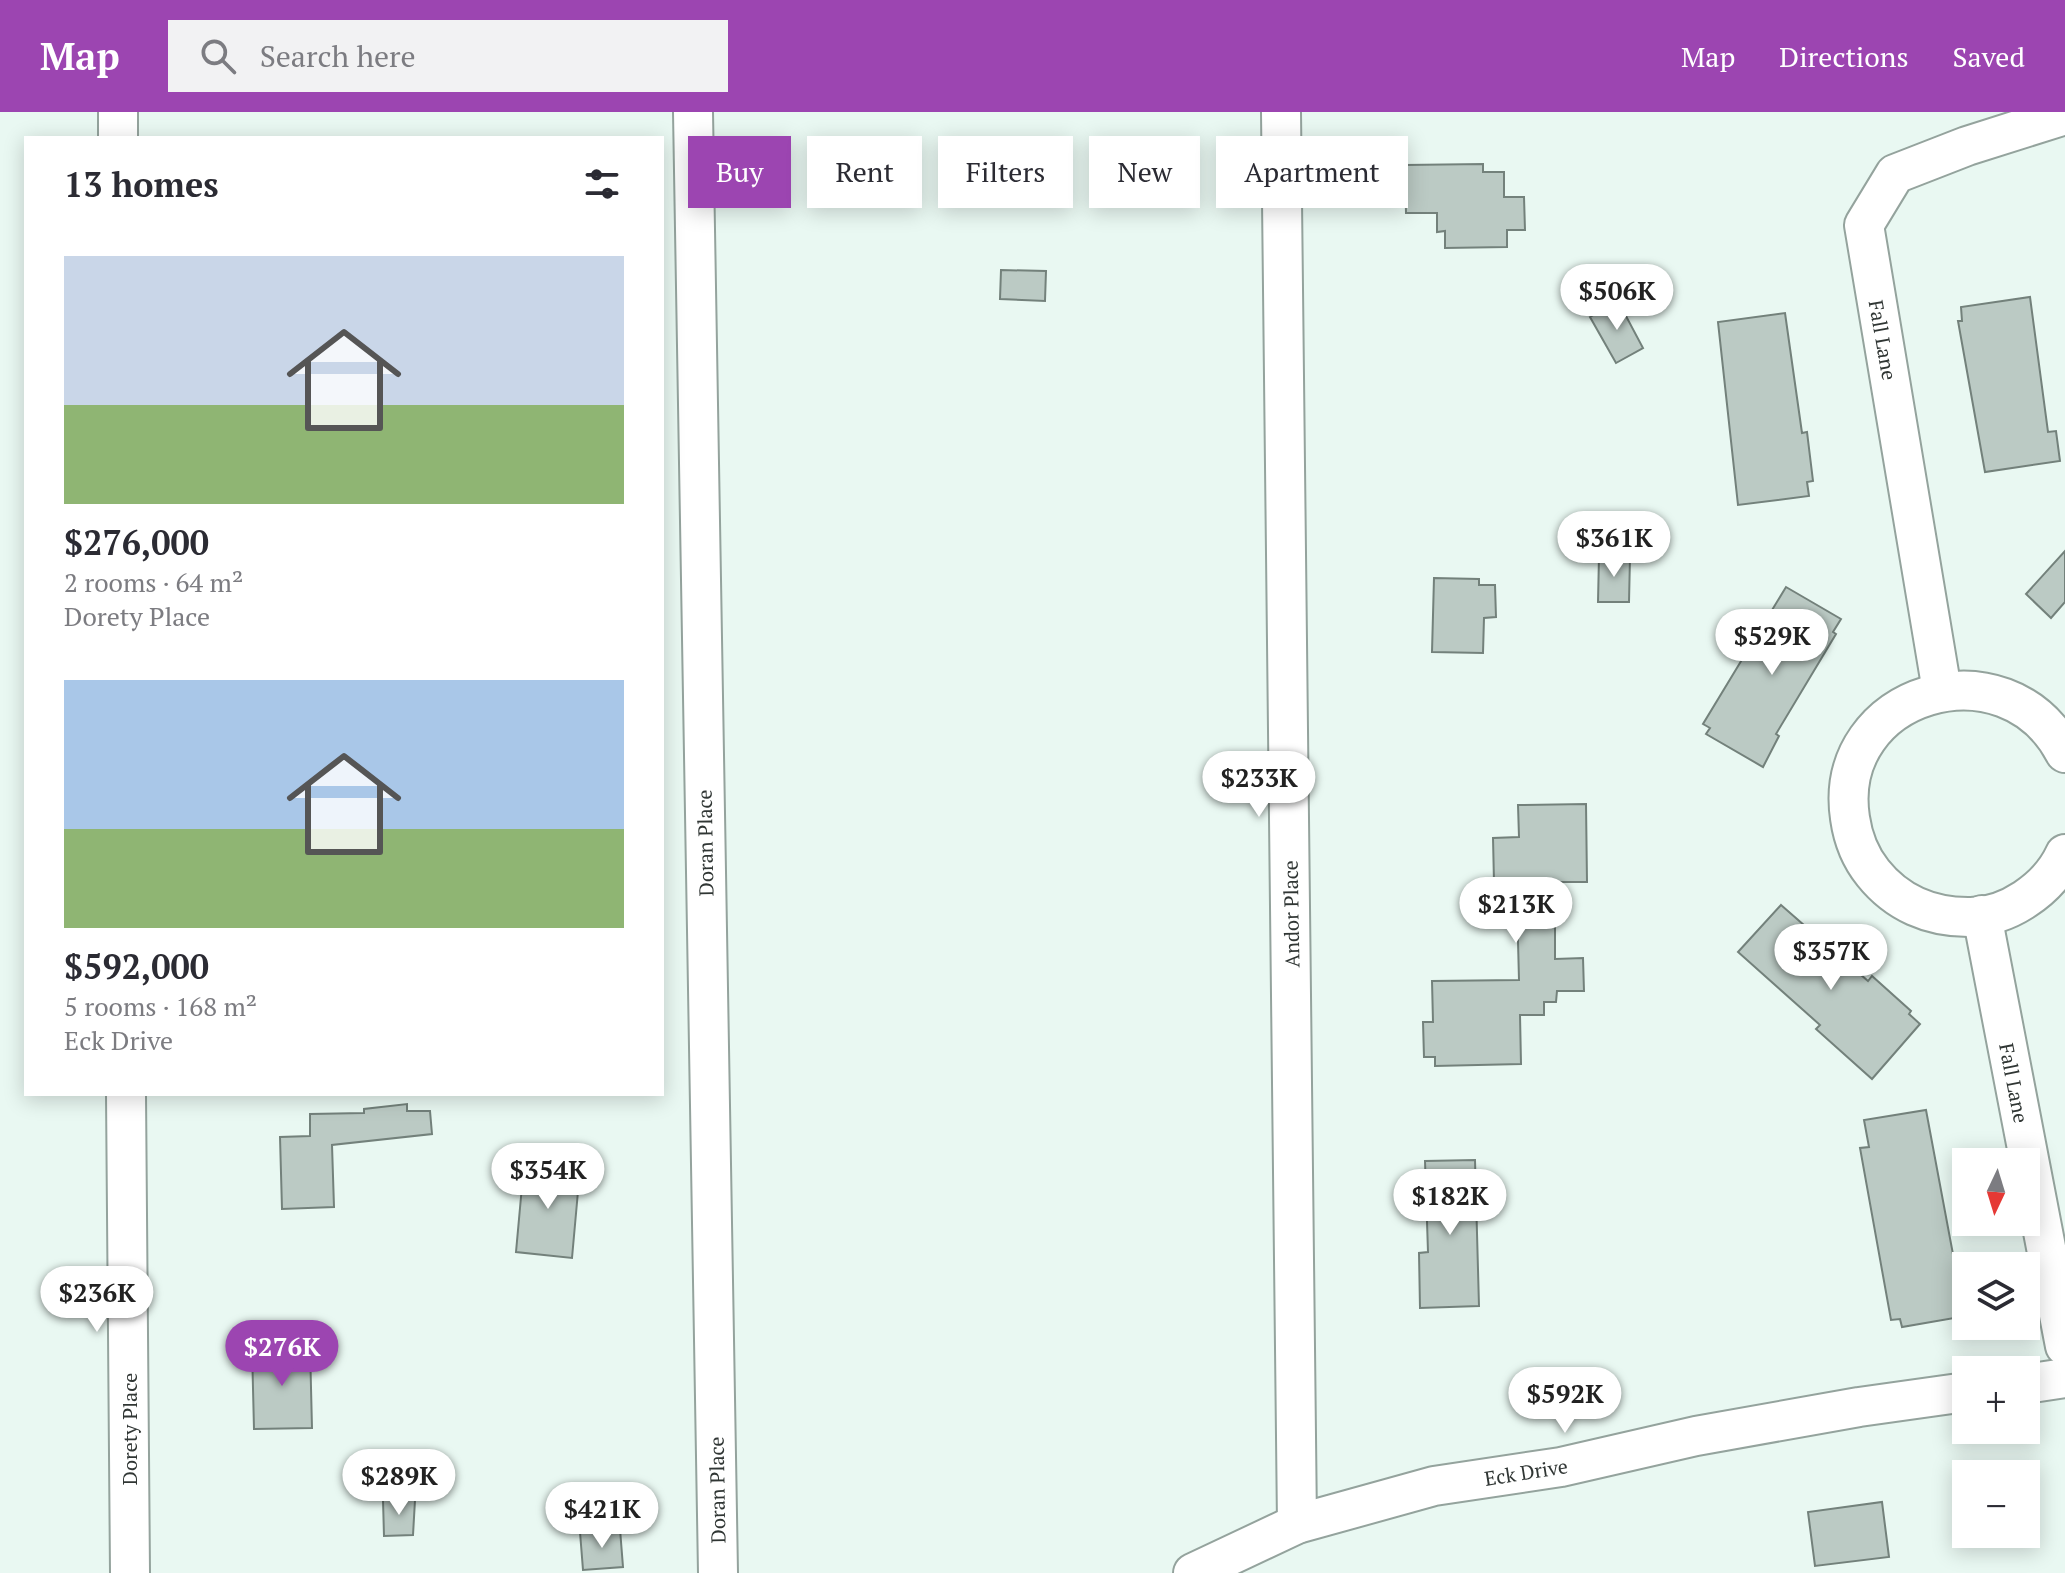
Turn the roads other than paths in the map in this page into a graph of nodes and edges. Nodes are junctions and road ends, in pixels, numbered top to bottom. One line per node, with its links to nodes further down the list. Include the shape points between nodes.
1 (118, 112): 5 (street)
2 (693, 112): 17 (street, Doran Place)
3 (1281, 112): 15 (street, Andor Place)
4 (2065, 115): 6 (street, Fall Lane, via 1895,174 1864,225)
5 (118, 136)
6 (1942, 691): 7 (street, via 1964,689 2007,698 2043,722); 9 (street, via 1885,718 1865,743 1852,772 1847,803 1852,834 1864,863 1885,888 1911,906 1941,916)
7 (2065, 753)
8 (2065, 854): 9 (street, via 2031,895)
9 (1982, 915): 11 (street, Fall Lane)
10 (126, 1096): 16 (street, Dorety Place)
11 (2065, 1346)
12 (2065, 1378): 13 (street)
13 (2040, 1382)
14 (1952, 1394): 15 (street, Eck Drive, via 1434,1486)
15 (1297, 1524): 18 (street, Eck Drive)
16 (130, 1573)
17 (718, 1573)
18 (1193, 1573)

